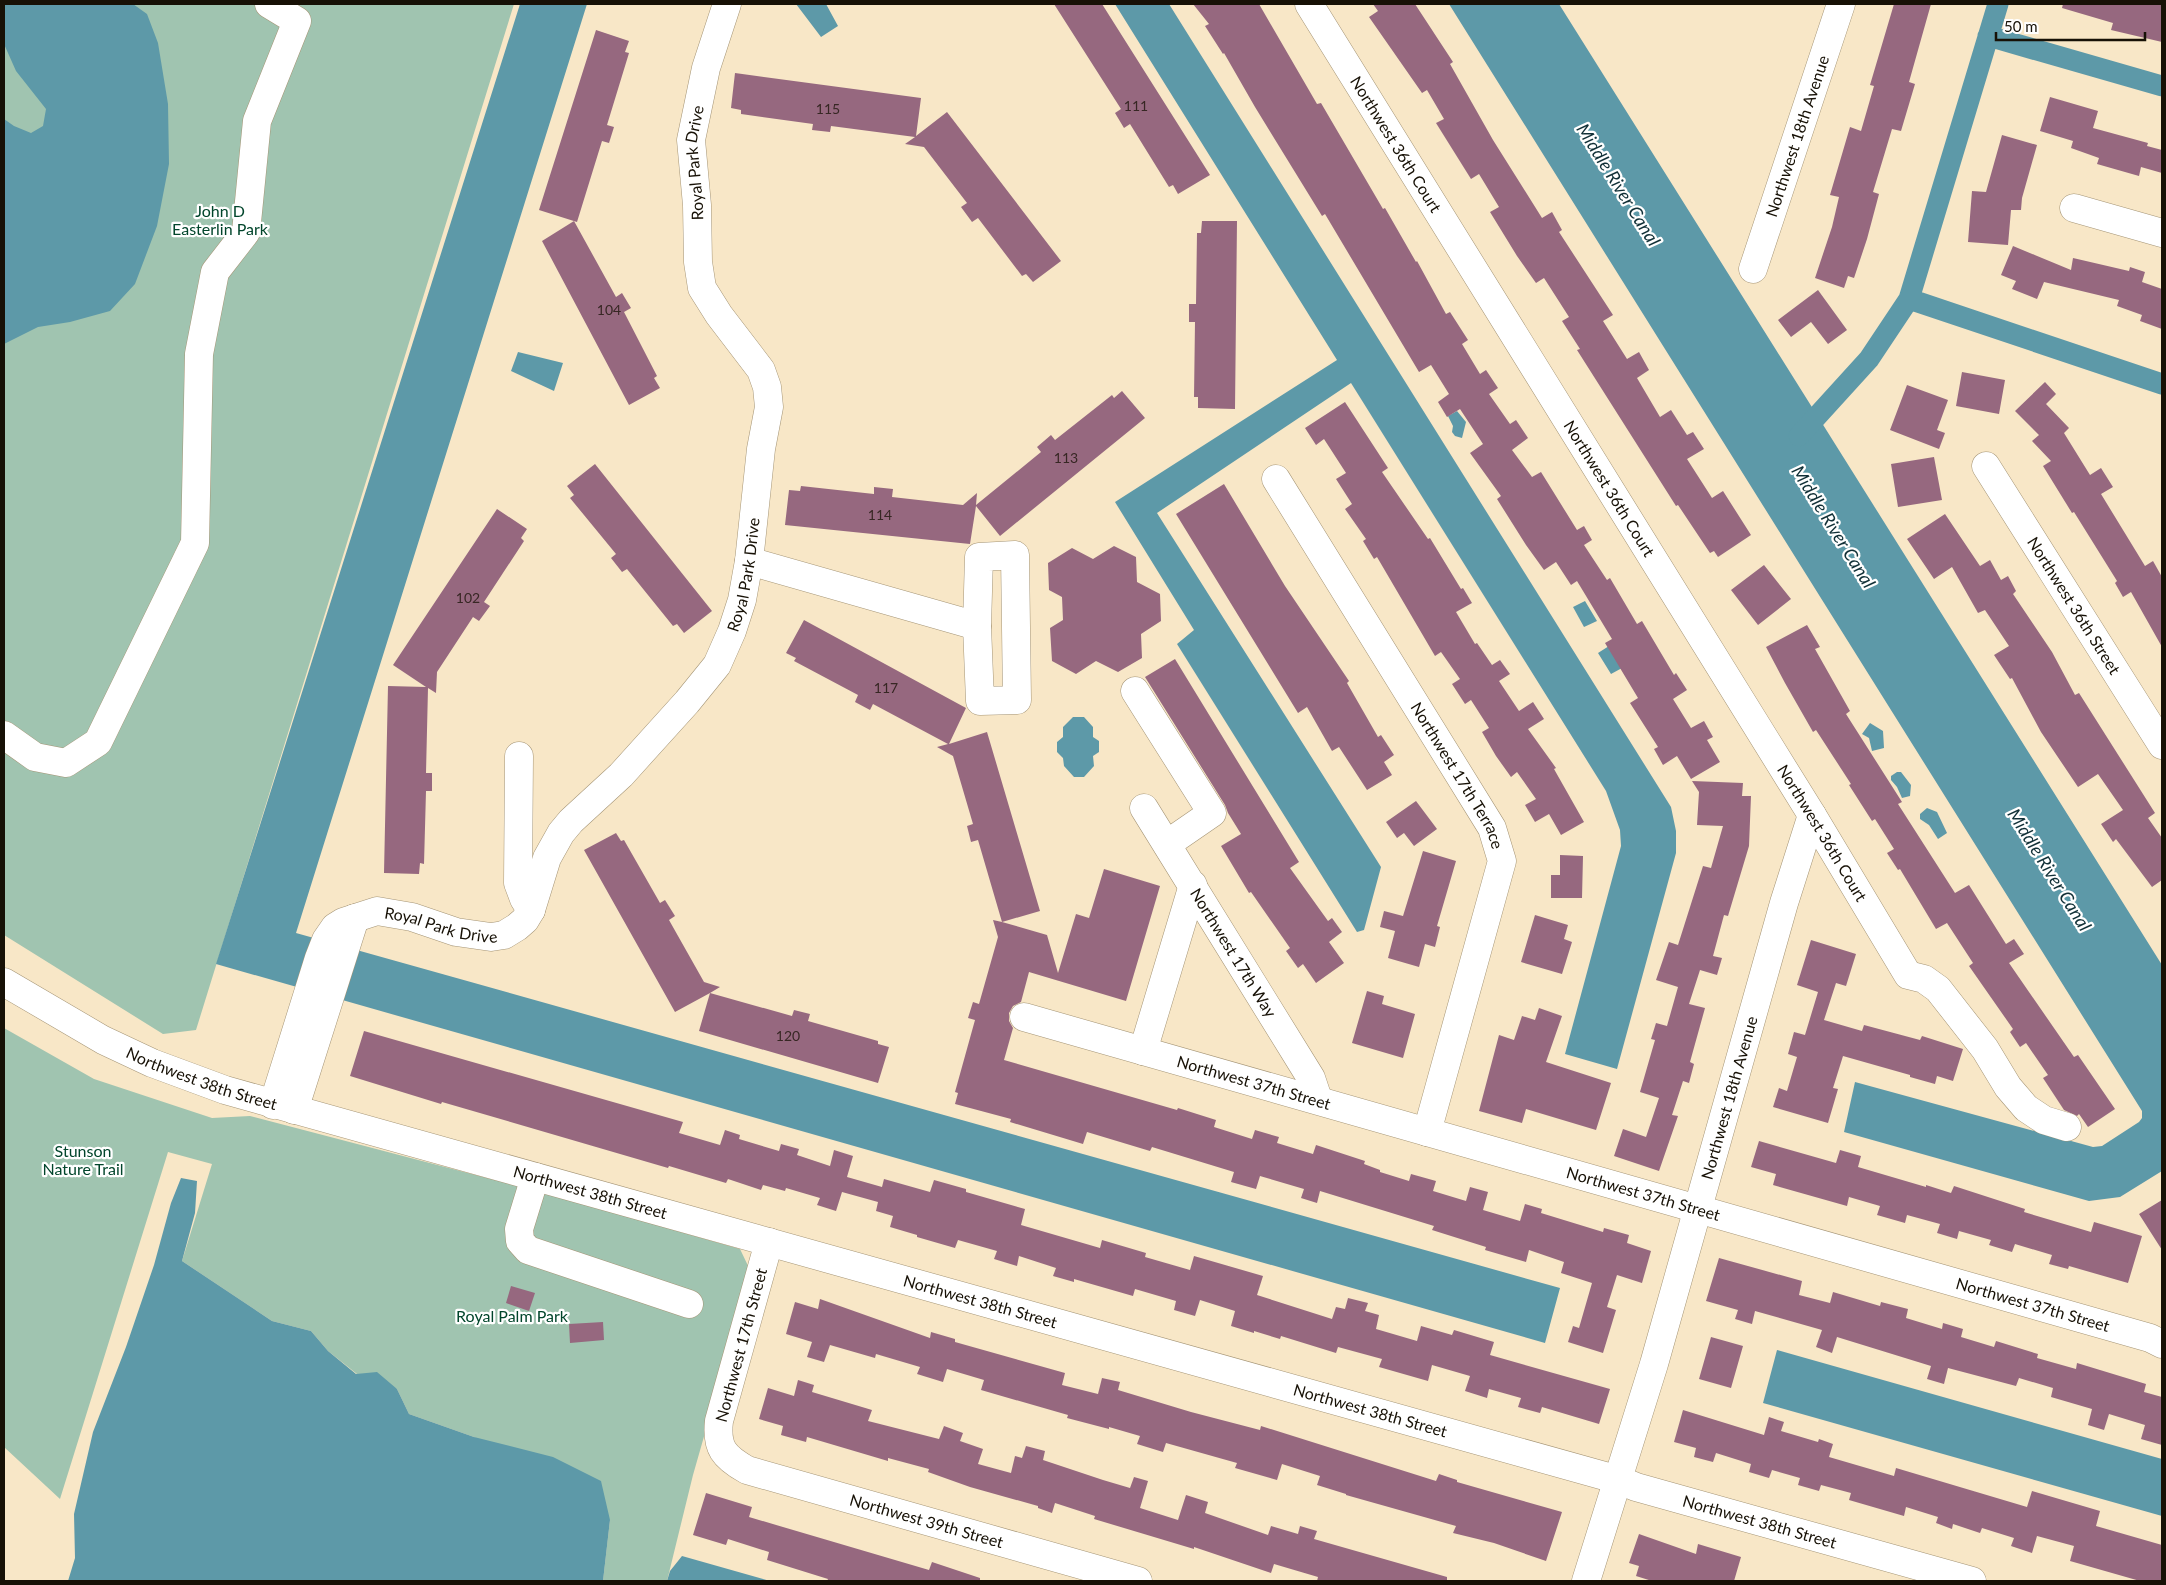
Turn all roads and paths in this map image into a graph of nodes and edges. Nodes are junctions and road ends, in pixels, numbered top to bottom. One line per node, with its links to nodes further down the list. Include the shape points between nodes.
1 (269, 4): 5 (street)
2 (727, 4): 11 (street, Royal Park Drive, via 706,68 691,140 702,288 762,370 767,387 769,407 761,449)
3 (1309, 4): 18 (street, Northwest 36th Court)
4 (1841, 4): 8 (street, Northwest 18th Avenue)
5 (300, 12): 14 (street, via 258,121 246,232 215,272 199,354 195,543 98,742 66,763 35,757)
6 (2074, 208): 7 (street)
7 (2162, 233)
8 (1753, 269)
9 (1986, 466): 15 (street, Northwest 36th Street)
10 (1276, 479): 29 (street, Northwest 17th Terrace, via 1492,828 1502,862)
11 (749, 562): 12 (street); 21 (street, Royal Park Drive, via 742,600 717,665 621,775 561,833 547,858)
12 (977, 626): 12 (street, via 979,557 1016,555 1017,700 980,702)
13 (1136, 691): 19 (street, via 1212,813)
14 (4, 735)
15 (2162, 746)
16 (519, 756): 21 (street, via 518,883)
17 (1144, 808): 19 (street, Northwest 17th Way)
18 (1812, 815): 28 (street, Northwest 36th Court, via 1908,974 1924,979 1938,989 1985,1049 2008,1088 2026,1108 2044,1120); 31 (street, Northwest 18th Avenue)
19 (1167, 844): 20 (street, Northwest 17th Way)
20 (1193, 885): 25 (street); 26 (street, Northwest 17th Way, via 1311,1078)
21 (531, 910): 22 (street, Royal Park Drive, via 517,927 504,935 491,937 456,932 412,917 377,911 355,918)
22 (336, 943): 27 (street, Royal Park Drive, via 328,999); 27 (street, Royal Park Drive, via 303,1008)
23 (4, 982): 27 (street, Northwest 38th Street, via 71,1022 152,1063 225,1090)
24 (1024, 1017): 25 (street, Northwest 37th Street)
25 (1139, 1049): 26 (street, Northwest 37th Street)
26 (1318, 1099): 29 (street, Northwest 37th Street)
27 (284, 1107): 30 (street, Northwest 38th Street)
28 (2068, 1127)
29 (1427, 1132): 31 (street, Northwest 37th Street)
30 (535, 1177): 32 (street, Northwest 38th Street); 33 (street, via 519,1229 520,1241 528,1250)
31 (1697, 1209): 34 (street, Northwest 37th Street); 36 (street, Northwest 18th Avenue)
32 (769, 1242): 35 (street, Northwest 17th Street, via 720,1421 718,1435); 36 (street, Northwest 38th Street)
33 (688, 1304)
34 (2156, 1341)
35 (721, 1448): 37 (street, Northwest 39th Street, via 730,1461 746,1470)
36 (1619, 1480): 38 (street, Northwest 18th Avenue); 39 (street, Northwest 38th Street)
37 (1138, 1581)
38 (1586, 1581)
39 (1972, 1581)

